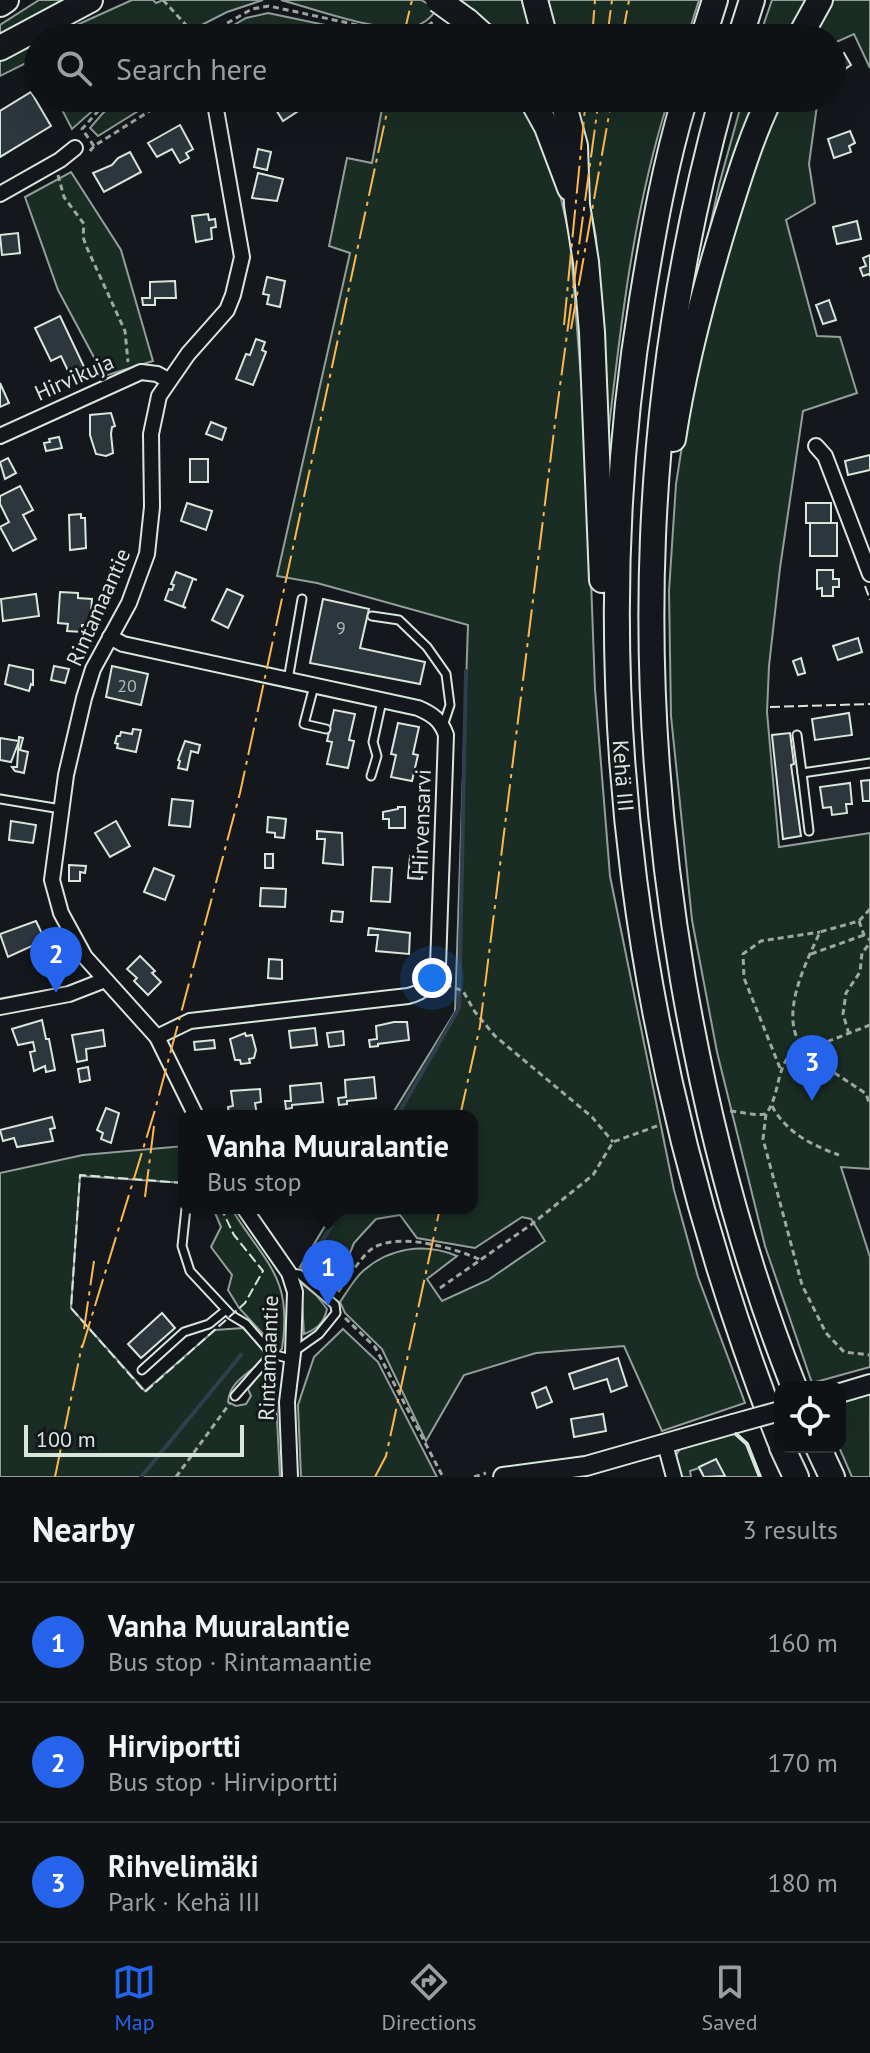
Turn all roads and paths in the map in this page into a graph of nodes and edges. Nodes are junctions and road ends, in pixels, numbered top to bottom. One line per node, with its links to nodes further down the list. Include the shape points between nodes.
1 (6, 0): 8 (highway)
2 (163, 0): 11 (path)
3 (535, 0): 15 (highway)
4 (715, 0): 16 (highway)
5 (752, 0): 17 (highway)
6 (820, 0): 18 (highway)
7 (90, 1): 10 (highway)
8 (0, 4)
9 (437, 10): 14 (highway, bridge)
10 (46, 24)
11 (185, 24)
12 (225, 24): 13 (path, via 269,6)
13 (353, 24)
14 (470, 24)
15 (541, 24)
16 (707, 24)
17 (744, 24)
18 (807, 24)
19 (24, 35): 20 (highway)
20 (0, 48)
21 (97, 112): 29 (path, via 82,129)
22 (148, 112): 29 (path)
23 (216, 112): 35 (street, Rintamaantie, via 242,257 227,310)
24 (539, 112): 33 (highway)
25 (566, 112): 33 (highway, via 575,146)
26 (682, 112): 44 (highway, Kehä III, via 634,348 620,502)
27 (718, 112): 39 (highway, Kehä III, via 694,209 668,360 658,437)
28 (765, 112): 39 (highway, via 715,255 690,355)
29 (94, 146): 30 (path)
30 (82, 150): 32 (street)
31 (57, 171): 34 (path, via 64,197 84,224 87,248 125,331)
32 (0, 194)
33 (577, 205): 44 (highway, via 592,332 604,619)
34 (129, 376): 35 (street, Hirvikuja, via 141,372); 36 (street, Hirvikuja)
35 (168, 380): 42 (street, Rintamaantie, via 151,434 147,554)
36 (0, 436)
37 (816, 446): 38 (street, via 825,456)
38 (870, 574)
39 (651, 584): 90 (highway, Kehä III, via 650,657 661,824 691,1025 728,1190)
40 (302, 599): 43 (lane)
41 (372, 616): 47 (lane, via 399,620 446,674 450,705)
42 (110, 637): 43 (street); 54 (street, Rintamaantie, via 84,698)
43 (288, 680): 45 (street)
44 (617, 685): 95 (highway, Kehä III, via 627,829 666,1063 720,1273)
45 (314, 686): 46 (street); 48 (lane, via 304,724)
46 (382, 701): 47 (street, via 418,708); 52 (lane)
47 (443, 726): 67 (street, Hirvensarvi, via 438,966 426,989 408,996 190,1021)
48 (326, 729)
49 (797, 735): 51 (lane)
50 (870, 763): 51 (lane)
51 (802, 773): 55 (lane)
52 (371, 776)
53 (0, 799): 54 (lane)
54 (61, 809): 62 (street, Rintamaantie, via 52,880 55,896 85,957)
55 (809, 831)
56 (870, 909): 57 (path)
57 (859, 921): 58 (path); 59 (path)
58 (820, 932): 61 (path); 69 (path, via 761,941 743,954 744,978)
59 (864, 935): 60 (path); 61 (path)
60 (870, 941): 66 (path, via 846,993 843,1014)
61 (810, 954): 68 (path, via 795,989 794,1027)
62 (105, 980): 64 (street, via 69,994); 67 (street, Rintamaantie)
63 (449, 986): 76 (path, via 463,991 495,1036 592,1117)
64 (0, 1007)
65 (870, 1025): 66 (path)
66 (849, 1034): 68 (path)
67 (157, 1037): 72 (street, Rintamaantie)
68 (804, 1049): 69 (path); 70 (path, via 866,1094)
69 (780, 1068): 71 (path)
70 (870, 1105)
71 (772, 1106): 74 (path); 77 (path, via 801,1139)
72 (193, 1110)
73 (730, 1111): 74 (path)
74 (766, 1114): 87 (path, via 763,1139 802,1285 826,1333 844,1352)
75 (657, 1126): 76 (path)
76 (613, 1142): 80 (path, via 593,1175)
77 (839, 1155)
78 (185, 1214): 84 (lane, via 182,1246 190,1271)
79 (248, 1214): 81 (street, Rintamaantie)
80 (481, 1260): 82 (path); 83 (path, via 456,1248 397,1241 372,1248)
81 (289, 1273): 83 (lane, via 299,1274); 88 (street, Rintamaantie, via 296,1312)
82 (440, 1288)
83 (332, 1300): 85 (lane)
84 (226, 1310): 86 (lane); 89 (lane, via 209,1324 184,1332)
85 (336, 1313): 88 (lane); 101 (path, via 375,1347)
86 (272, 1354): 88 (lane); 93 (lane)
87 (870, 1355)
88 (293, 1356): 100 (street, Rintamaantie, via 287,1402)
89 (142, 1370)
90 (792, 1381)
91 (870, 1384): 92 (street)
92 (846, 1392)
93 (235, 1396): 99 (path)
94 (774, 1413): 96 (street, bridge)
95 (774, 1426)
96 (665, 1444): 102 (street, via 586,1466); 103 (street)
97 (785, 1453): 104 (highway)
98 (821, 1453): 105 (highway)
99 (176, 1477)
100 (290, 1477)
101 (443, 1477)
102 (503, 1477)
103 (674, 1477)
104 (796, 1477)
105 (832, 1477)

